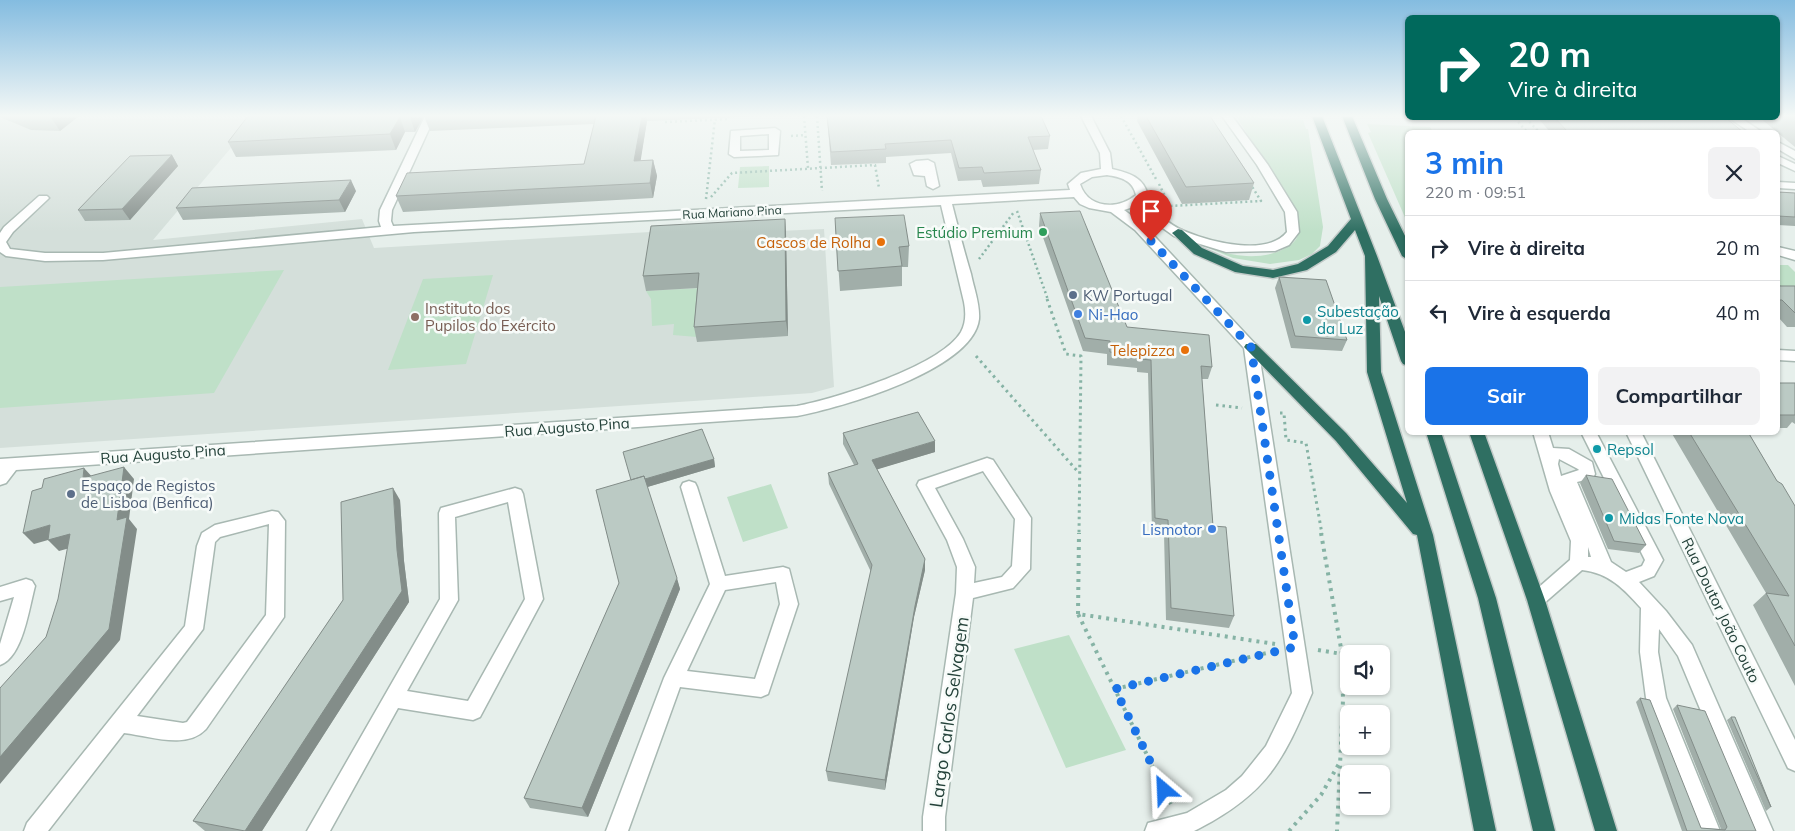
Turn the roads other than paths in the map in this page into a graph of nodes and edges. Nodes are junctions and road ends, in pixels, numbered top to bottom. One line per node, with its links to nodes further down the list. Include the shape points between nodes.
1 (412, 155): 19 (street, via 386,210 385,221)
2 (1105, 155): 9 (street)
3 (1255, 155): 20 (street, via 1291,212 1293,232 1285,242 1271,248 1226,248)
4 (1331, 155): 18 (highway)
5 (1363, 155): 21 (highway)
6 (1780, 161): 7 (street)
7 (1795, 168)
8 (930, 172): 11 (street)
9 (1107, 172): 13 (street, via 1080,177 1074,184); 16 (street, via 1135,180 1142,188 1142,196)
10 (1780, 185): 12 (street)
11 (933, 186)
12 (1795, 186)
13 (1075, 192): 15 (street, Rua Mariano Pina); 17 (street, via 1090,204)
14 (43, 198): 19 (street, Rua Mariano Pina, via 8,230 0,242 6,252 29,256 116,255)
15 (946, 202): 19 (street, Rua Mariano Pina); 35 (street, Rua Augusto Pina, via 971,302 973,318 970,327 954,349 942,357 850,400 797,411)
16 (1136, 204): 17 (street); 20 (street)
17 (1115, 209): 25 (street, via 1139,227)
18 (1356, 221): 20 (highway, via 1332,249 1302,267 1273,274 1240,268 1198,251); 23 (highway)
19 (389, 230)
20 (1178, 233)
21 (1405, 250)
22 (1780, 251): 24 (street)
23 (1371, 256): 26 (highway); 38 (highway, via 1374,372)
24 (1795, 256)
25 (1251, 347): 38 (highway, via 1341,437); 57 (street, via 1302,693 1283,738 1262,771 1234,798 1192,822)
26 (1405, 352)
27 (1780, 355): 28 (street)
28 (1795, 356)
29 (1434, 435): 60 (highway, via 1487,598)
30 (1477, 435): 45 (highway)
31 (1541, 435): 34 (street)
32 (1590, 435): 41 (street, via 1654,560 1648,571)
33 (1634, 435): 51 (street, Rua Doutor João Couto)
34 (1550, 464): 39 (street, via 1579,541); 40 (street, via 1552,454 1563,453 1586,466 1587,474 1568,479)
35 (6, 465): 36 (street)
36 (0, 479)
37 (690, 487): 42 (street)
38 (1425, 536): 52 (highway)
39 (1580, 563): 40 (street); 45 (street)
40 (1604, 567): 41 (street)
41 (1625, 580): 46 (street)
42 (719, 584): 48 (street); 48 (street, via 783,574 790,604 761,688)
43 (965, 593): 43 (street, Largo Carlos Selvagem, via 966,567 925,485 987,464 1022,518 1021,569 1007,583); 56 (street, Largo Carlos Selvagem)
44 (0, 594): 47 (street, via 26,586 9,647)
45 (1536, 600): 61 (highway)
46 (1650, 607): 62 (street, via 1649,652 1656,698); 63 (street, via 1685,651)
47 (0, 657)
48 (674, 678): 55 (street)
49 (394, 698): 49 (street, via 473,711 534,599 515,494 447,513 449,600); 54 (street)
50 (120, 723): 50 (street, via 183,732 194,729 199,723 275,616 277,521 272,517 215,532 208,538 194,628); 53 (street)
51 (1795, 761)
52 (1480, 804): 58 (highway); 59 (highway)
53 (35, 831)
54 (318, 831)
55 (617, 831)
56 (934, 831)
57 (1156, 831)
58 (1479, 831)
59 (1485, 831)
60 (1544, 831)
61 (1606, 831)
62 (1709, 831)
63 (1762, 831)

